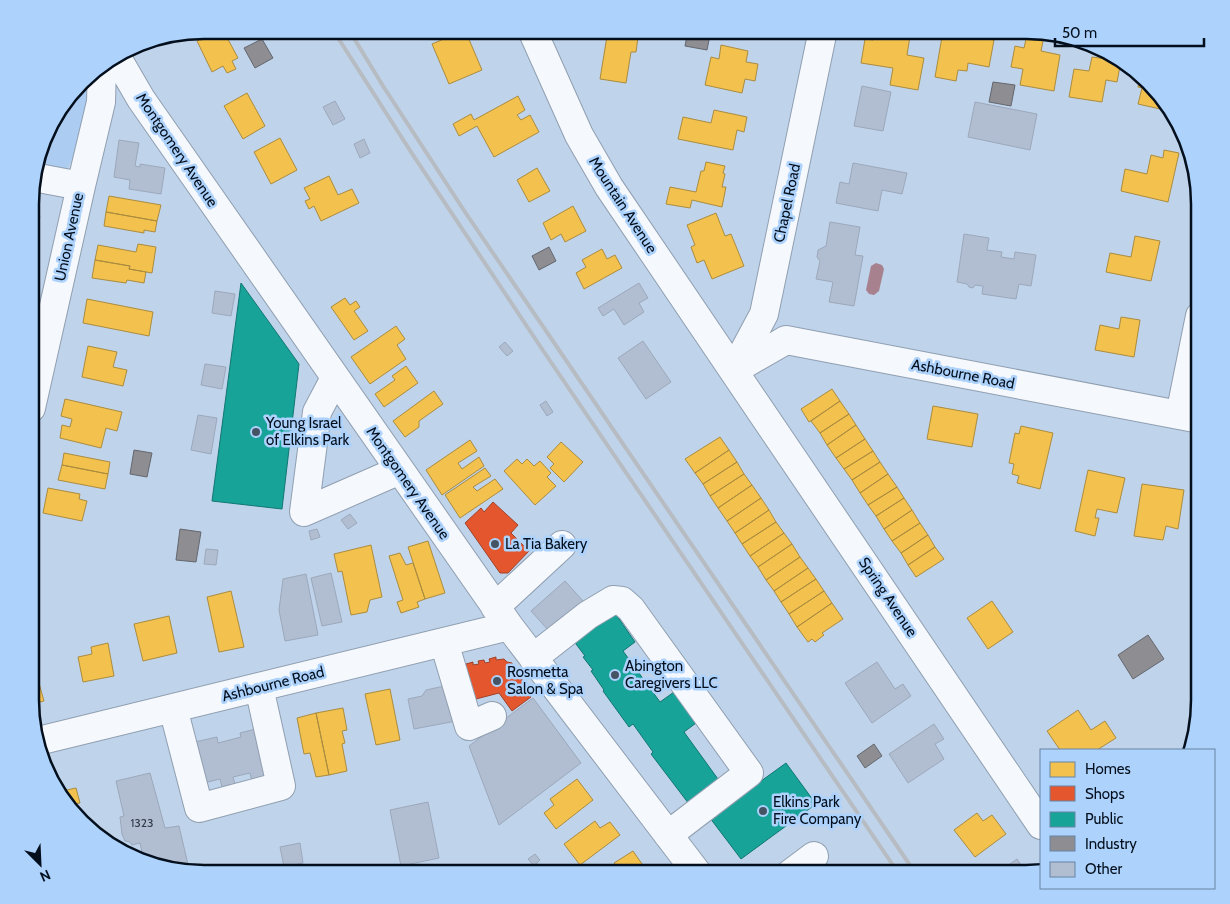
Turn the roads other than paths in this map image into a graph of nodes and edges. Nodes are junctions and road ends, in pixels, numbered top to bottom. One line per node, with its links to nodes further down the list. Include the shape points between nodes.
1 (539, 39): 7 (street, Mountain Avenue, via 579,135 609,187)
2 (821, 39): 7 (street, Chapel Road, via 764,314)
3 (120, 62): 9 (street, Montgomery Avenue, via 141,99)
4 (102, 75): 6 (street, Union Avenue, via 101,102)
5 (41, 178): 6 (street)
6 (81, 186): 8 (street, Union Avenue)
7 (734, 370): 10 (street, Ashbourne Road, via 786,340); 20 (street, Spring Avenue)
8 (39, 376)
9 (335, 378): 11 (street, Montgomery Avenue); 11 (street, via 317,412 304,512)
10 (1190, 417)
11 (400, 470): 13 (street, Montgomery Avenue)
12 (562, 545): 13 (street, Ashbourne Road)
13 (502, 617): 14 (street, Ashbourne Road); 15 (street, Montgomery Avenue)
14 (444, 642): 16 (street, Ashbourne Road); 18 (street, via 469,726)
15 (533, 658): 21 (street, Montgomery Avenue); 21 (street, via 613,600 622,600 630,609 749,773)
16 (259, 687): 17 (street, Ashbourne Road); 17 (street, via 281,786 199,808)
17 (173, 708): 19 (street, Ashbourne Road)
18 (492, 716)
19 (44, 739)
20 (1040, 824)
21 (668, 835): 23 (street, Montgomery Avenue)
22 (814, 856): 24 (street)
23 (691, 865)
24 (802, 865)

